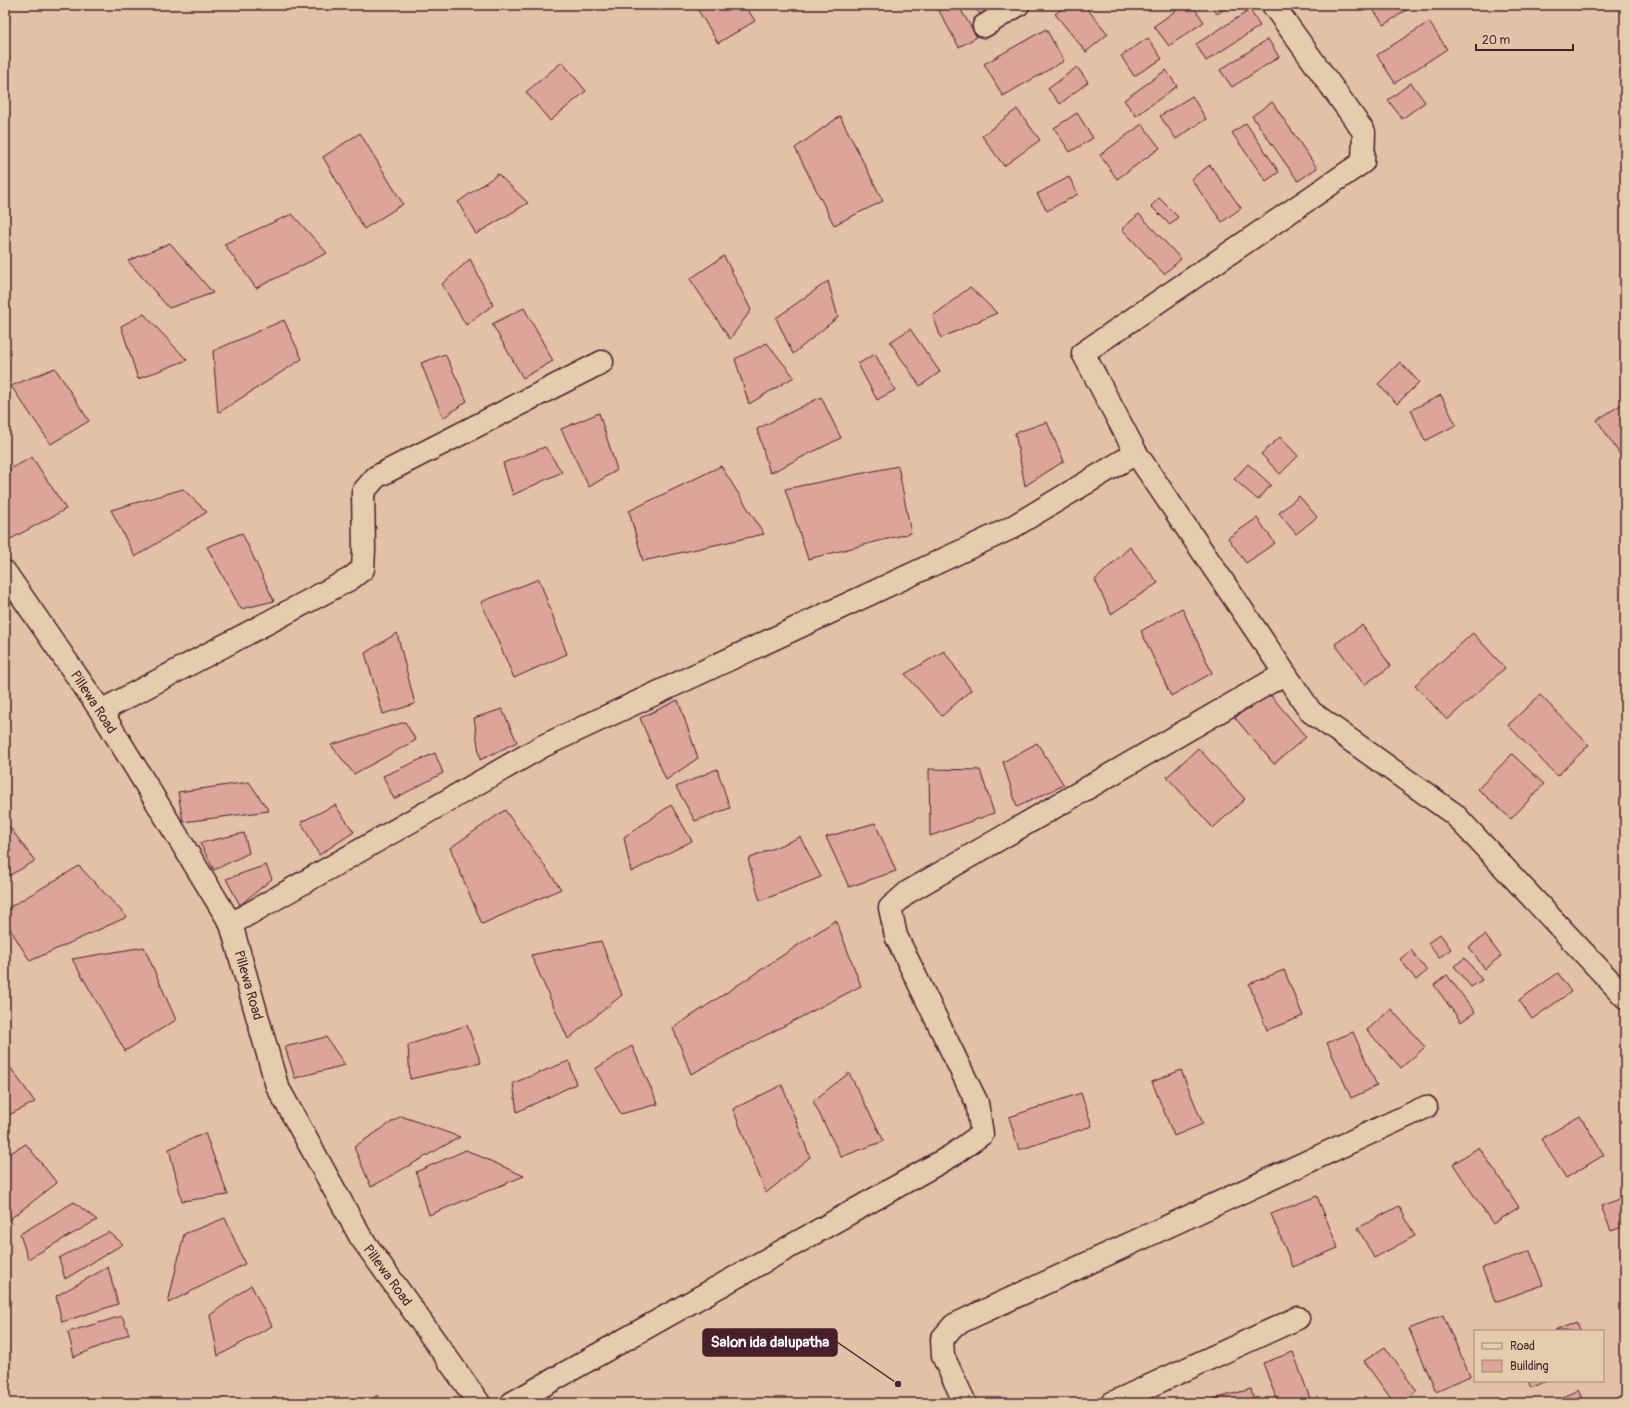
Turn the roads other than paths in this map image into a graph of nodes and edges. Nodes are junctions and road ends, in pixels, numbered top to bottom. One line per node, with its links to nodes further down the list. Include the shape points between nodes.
1 (1018, 5): 3 (street)
2 (1274, 5): 5 (street, via 1364,132 1363,162 1083,353)
3 (984, 26)
4 (602, 362): 8 (street, via 376,477 363,492 363,569 350,579)
5 (1136, 453): 7 (street); 9 (street, via 1009,529 543,746)
6 (5, 572): 8 (street, Pillewa Road)
7 (1284, 674): 10 (street, via 1311,712 1454,814); 14 (street, via 908,892 890,908 896,936 977,1103 982,1134 951,1156)
8 (101, 711): 9 (street, Pillewa Road)
9 (231, 924): 13 (street, Pillewa Road, via 277,1086 360,1236)
10 (1625, 997)
11 (1426, 1107): 15 (street, via 954,1325 942,1339 943,1356)
12 (1298, 1318): 16 (street)
13 (479, 1403)
14 (512, 1403)
15 (965, 1403)
16 (1112, 1403)

